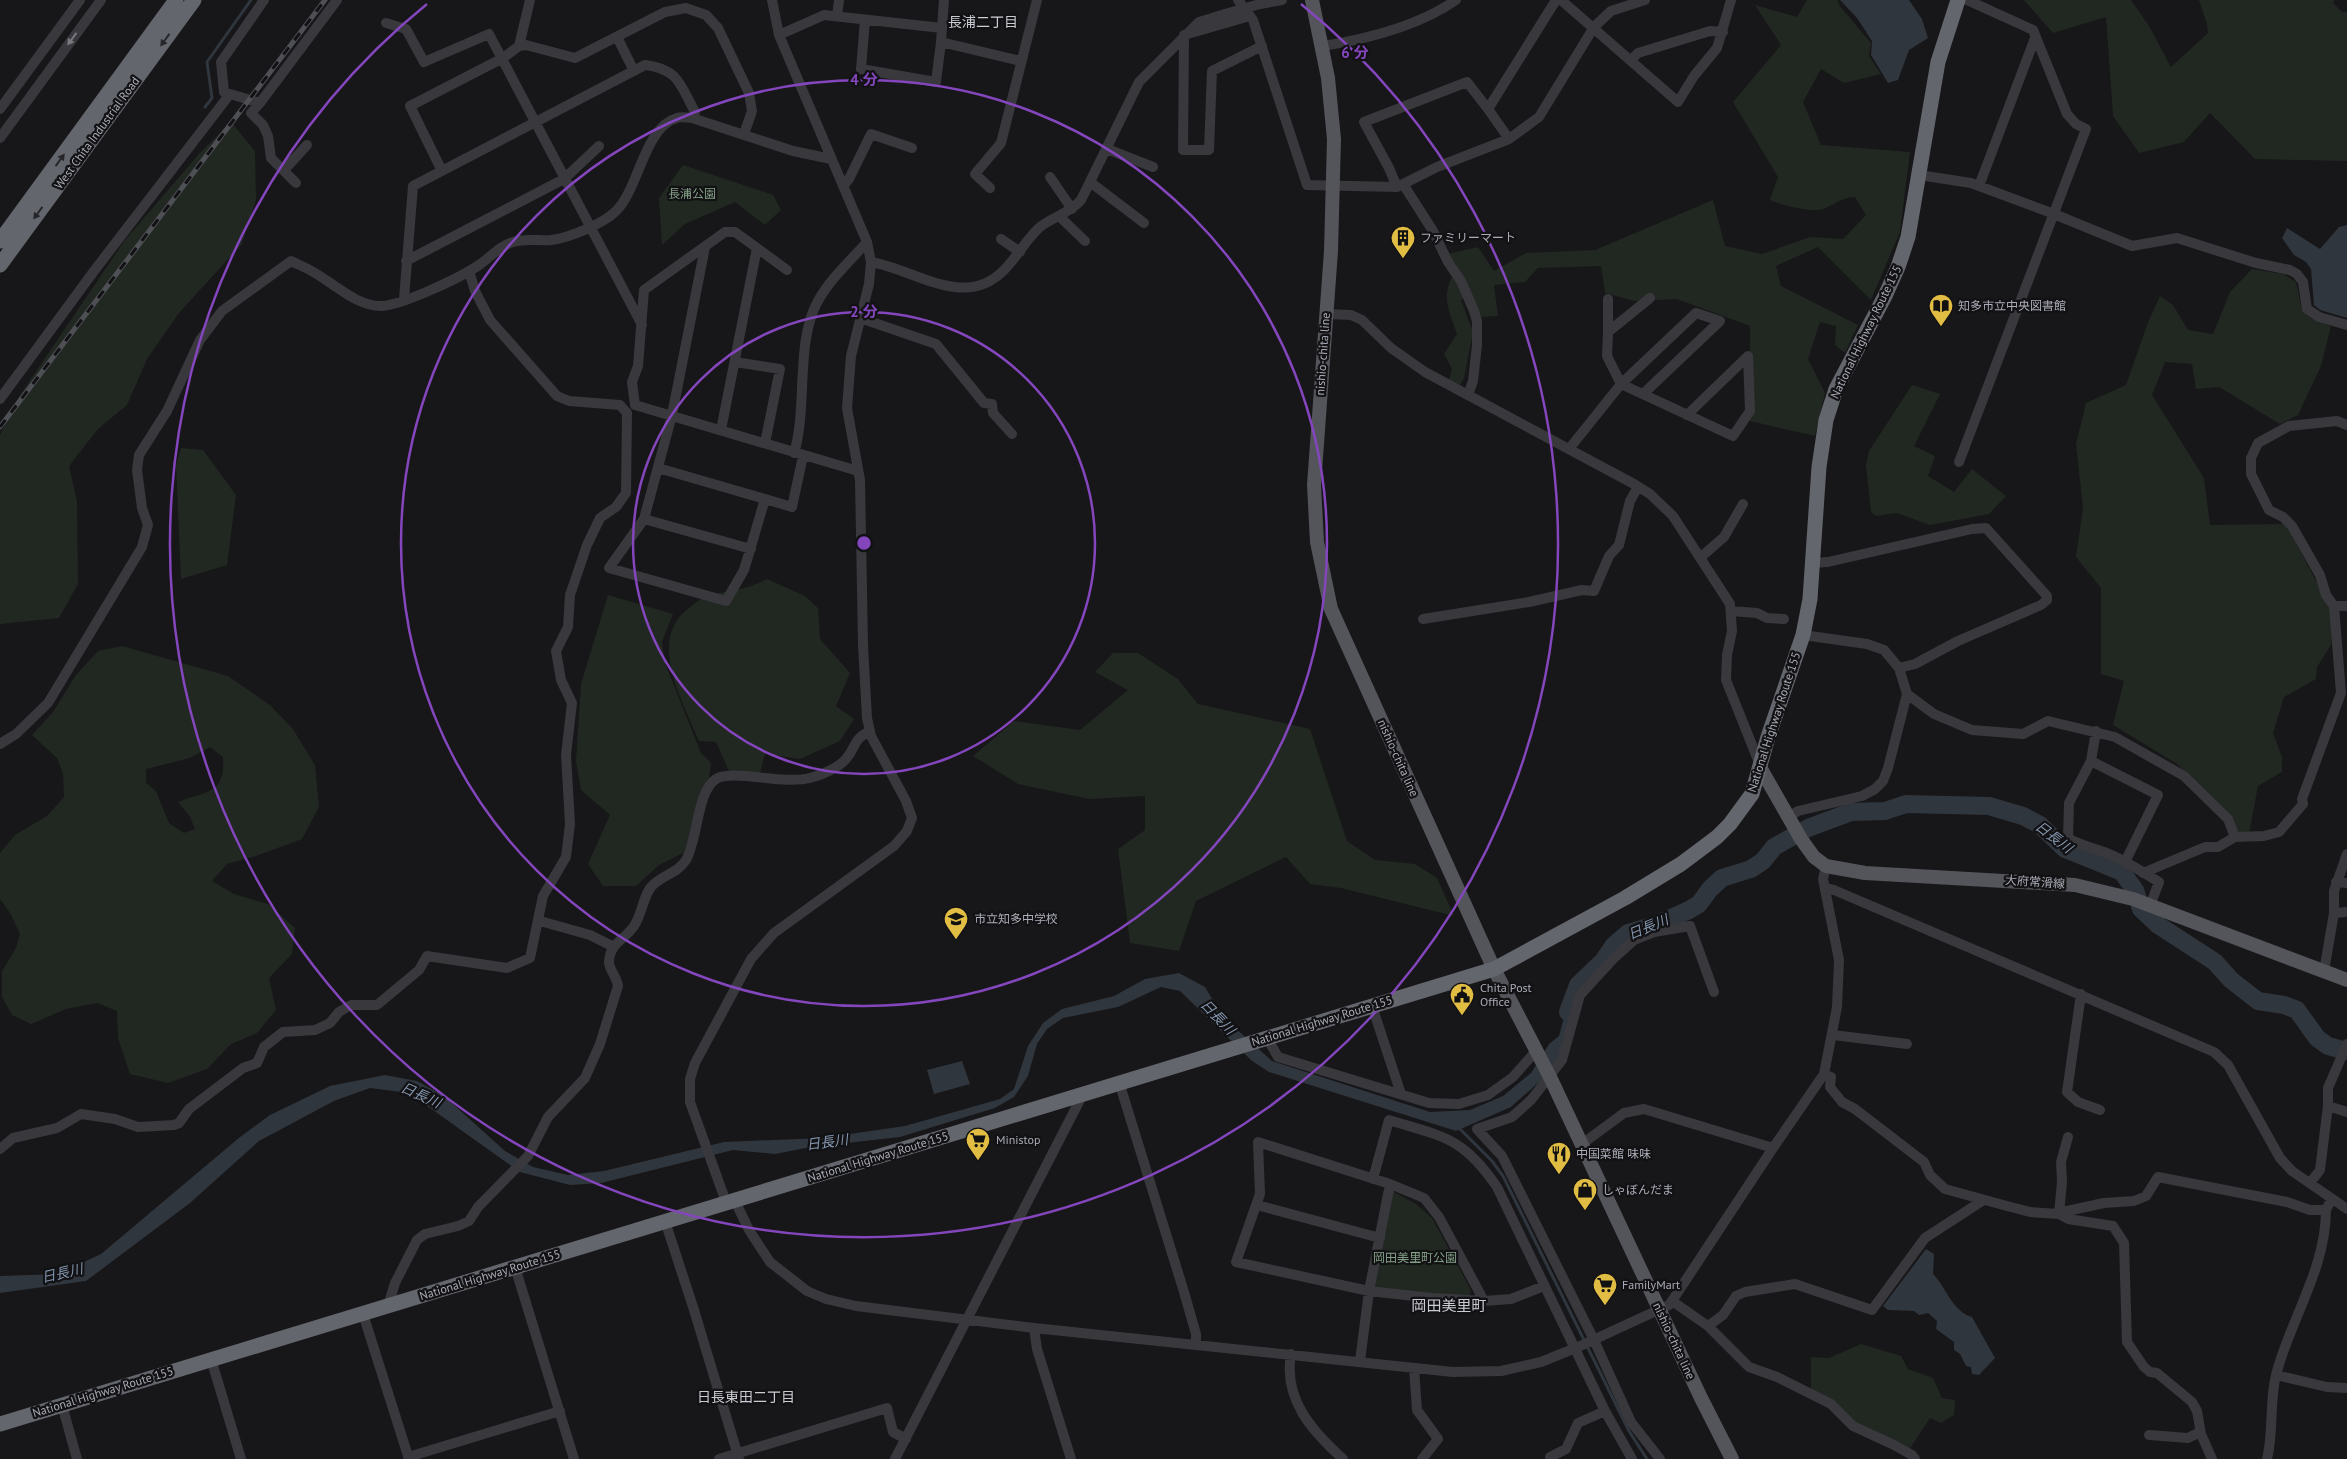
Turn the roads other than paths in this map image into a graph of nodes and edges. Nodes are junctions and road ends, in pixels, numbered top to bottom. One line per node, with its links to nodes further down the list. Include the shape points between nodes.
1 (80, 0): 44 (street)
2 (101, 0): 48 (street, one-way to 48)
3 (176, 0): 74 (highway, West Chita Industrial Road, one-way to 3)
4 (194, 0): 82 (highway, West Chita Industrial Road, one-way to 82)
5 (264, 0): 41 (street, via 221,62 224,92)
6 (337, 0): 42 (street)
7 (530, 0): 34 (street)
8 (772, 0): 29 (street)
9 (839, 0): 22 (street)
10 (944, 0): 27 (street)
11 (1037, 0): 39 (street)
12 (1238, 0): 23 (street)
13 (1282, 0): 30 (street, bridge, via 1199,22)
14 (1312, 0): 36 (main road, nishio-chita line)
15 (1456, 0): 36 (street, via 1444,9 1371,37)
16 (1556, 0): 43 (street)
17 (1561, 0): 26 (street)
18 (1645, 0): 26 (street, via 1611,11)
19 (1731, 0): 28 (street)
20 (1958, 0): 58 (highway, National Highway Route 155, via 1938,62)
21 (1967, 0): 32 (street, via 2033,30)
22 (837, 16): 24 (street); 29 (street, via 824,15)
23 (1250, 16): 30 (street); 35 (street)
24 (865, 20): 27 (street); 33 (street, via 861,69 936,82)
25 (386, 23): 37 (street, via 406,30 424,62 489,34)
26 (1594, 27): 38 (street); 49 (street, via 1539,117)
27 (942, 28): 33 (street)
28 (1723, 32): 38 (street, via 1710,31 1638,53); 38 (street, via 1717,48 1678,102)
29 (779, 35): 54 (street)
30 (1184, 35): 35 (street, via 1183,150 1209,150 1212,71); 53 (street, via 1138,82)
31 (617, 37): 34 (street, via 575,58); 40 (street); 47 (street, via 665,12 686,8 706,15 718,28 749,94 752,111)
32 (2035, 38): 66 (street); 69 (street, via 2067,114 2086,129)
33 (941, 42): 39 (street)
34 (519, 46): 37 (street)
35 (1262, 46): 64 (street, via 1307,185)
36 (1323, 46): 64 (main road, nishio-chita line, via 1334,139)
37 (502, 58): 46 (street); 57 (street, via 410,106)
38 (1631, 60)
39 (1021, 61): 67 (street, via 1001,142 975,174)
40 (634, 71): 45 (street, via 645,65 662,67 675,76 695,112); 46 (street)
41 (230, 94): 42 (street); 97 (street)
42 (260, 103): 56 (street, via 252,113 268,136 271,158)
43 (1488, 108): 49 (street); 65 (street, via 1467,82 1364,122)
44 (0, 109)
45 (692, 118): 47 (street); 72 (street, via 678,117 666,122 657,133 623,203 606,219)
46 (534, 122): 57 (street); 60 (street)
47 (744, 134): 54 (street, via 793,151)
48 (0, 138)
49 (1509, 139): 65 (street, via 1437,167)
50 (307, 145): 56 (street)
51 (600, 146): 60 (street)
52 (912, 148): 63 (street, via 870,134)
53 (1107, 149): 55 (street); 61 (street)
54 (831, 159): 63 (street)
55 (1153, 167)
56 (284, 170): 62 (street)
57 (442, 171): 80 (street, via 413,186)
58 (1919, 175): 66 (street); 115 (highway, National Highway Route 155, via 1908,237 1898,267 1836,389 1826,420 1819,467)
59 (1050, 177): 68 (street)
60 (564, 179): 72 (street); 80 (street)
61 (1090, 182): 68 (street); 71 (street)
62 (296, 183)
63 (843, 186): 76 (street)
64 (1334, 186): 65 (street); 88 (main road, nishio-chita line)
65 (1400, 186): 96 (street, via 1433,231 1448,262 1462,281 1474,311 1477,345)
66 (1979, 186): 69 (street)
67 (990, 188)
68 (1072, 209): 70 (street)
69 (2054, 214): 90 (street, via 2132,246 2177,238 2256,264 2290,270 2303,282 2307,309 2319,317); 106 (street)
70 (1059, 216): 75 (street); 79 (street, via 1039,228)
71 (1144, 223)
72 (590, 227): 84 (street, via 551,240 512,242); 91 (street)
73 (1001, 239): 79 (street)
74 (0, 241)
75 (1085, 241)
76 (868, 242): 81 (street); 105 (street, via 828,288 813,311 807,332)
77 (705, 247): 78 (street, via 725,232 735,232); 91 (street, via 644,290); 98 (street)
78 (757, 248): 83 (street); 93 (street)
79 (1020, 252): 81 (street, via 994,279 964,288 937,284)
80 (406, 261): 86 (street)
81 (870, 262): 89 (street, via 869,284)
82 (0, 265)
83 (787, 270)
84 (469, 271): 86 (street, via 422,294); 141 (street, via 490,320 557,396 569,401 620,405 626,413 626,493 616,507 600,518 586,545 570,595 568,627 556,651 561,680 572,703 566,755 570,824 566,857 543,896)
85 (1650, 298): 92 (street)
86 (404, 299): 126 (street, via 396,304 380,306 346,295 291,261 222,311 200,340 167,411 139,455 138,479 148,525 142,547 48,703 16,734)
87 (1608, 299): 92 (street)
88 (1326, 314): 96 (street, via 1351,315 1362,320 1407,359); 143 (main road, nishio-chita line, via 1314,485 1317,542 1331,608)
89 (860, 318): 102 (street, via 936,344 984,403 992,404 992,413); 108 (street, via 851,356 847,408)
90 (2347, 325)
91 (642, 326): 98 (street, via 638,366 632,382 635,405)
92 (1608, 332): 94 (street, via 1607,356)
93 (735, 362): 101 (street); 103 (street, via 780,369)
94 (1621, 384): 95 (street); 95 (street, via 1696,313 1720,321); 104 (street)
95 (1643, 394): 99 (street)
96 (1468, 396): 104 (street)
97 (0, 399)
98 (672, 415): 101 (street); 107 (street)
99 (1687, 415): 99 (street, via 1733,436 1750,411 1748,356)
100 (2347, 425): 116 (street, via 2338,421 2290,426 2258,443 2251,458 2251,474 2269,510 2292,526)
101 (721, 430): 103 (street)
102 (1012, 434)
103 (765, 443): 105 (street)
104 (1569, 449): 109 (street)
105 (798, 454): 108 (street); 110 (street, via 792,507)
106 (1959, 462)
107 (658, 468): 110 (street); 112 (street)
108 (858, 471): 124 (street, via 863,645)
109 (1638, 487): 114 (street, via 1673,516); 119 (street, via 1630,501 1619,545 1609,556 1594,591 1582,590)
110 (765, 499): 113 (street)
111 (1743, 504): 114 (street, via 1724,537)
112 (644, 520): 113 (street); 113 (street, via 609,568 726,601 744,570)
113 (751, 549)
114 (1701, 557): 118 (street, via 1730,604)
115 (1813, 563): 121 (highway, National Highway Route 155); 122 (street, via 1986,528 2047,596 2041,605)
116 (2334, 606): 117 (street); 130 (street, via 2341,693 2302,804 2279,832)
117 (2347, 606)
118 (1730, 611): 120 (street, via 1757,612 1767,618); 128 (street, via 1732,631 1726,680)
119 (1423, 619)
120 (1784, 619)
121 (1803, 635): 122 (street, via 1876,647 1890,655); 128 (highway, National Highway Route 155, via 1768,737)
122 (1899, 668): 123 (street)
123 (1907, 694): 125 (street, via 1934,714 1972,730 2023,734 2048,721); 129 (street, via 1883,781 1862,796 1798,811)
124 (870, 731): 142 (street, via 855,741 839,766 811,778 782,781 731,776 710,784 704,794 692,847 685,861 676,871 653,885 634,926); 172 (street, via 911,812 910,826 894,846 774,932 751,959 704,1044 690,1079 690,1102)
125 (2096, 731): 127 (street); 130 (street, via 2115,737 2184,776 2228,819)
126 (0, 744)
127 (2091, 761): 132 (street, via 2070,803 2068,838); 132 (street, via 2158,795)
128 (1761, 769): 129 (main road); 143 (highway, National Highway Route 155, via 1752,794 1742,809 1701,850 1625,898)
129 (1794, 828): 133 (main road, via 1814,857)
130 (2235, 837): 134 (street, via 2219,846 2204,846)
131 (2347, 854): 135 (street)
132 (2125, 862): 134 (street)
133 (1826, 866): 137 (street); 138 (main road, 大府常滑線, via 1865,873 2075,885)
134 (2143, 872): 138 (street, via 2159,882)
135 (2336, 882): 136 (street); 140 (street)
136 (2347, 883)
137 (1825, 888): 147 (street); 149 (street, via 1839,960)
138 (2142, 903): 144 (main road, 大府常滑線)
139 (2347, 912): 140 (street)
140 (2334, 913): 144 (street)
141 (540, 921): 142 (street, via 590,935); 166 (street, via 530,958 516,966 489,967 427,956 419,970 377,1005 351,1005 330,1023 315,1030 283,1032 264,1047 257,1063 243,1068 189,1109 174,1126 138,1127 115,1119 81,1114 57,1128 13,1138)
142 (612, 946): 184 (street, via 609,964 618,986 595,1059 585,1078 548,1118 528,1156 478,1207 469,1221 436,1230 417,1240 395,1283)
143 (1494, 969): 148 (highway, National Highway Route 155); 153 (main road, nishio-chita line)
144 (2324, 972): 145 (main road, 大府常滑線)
145 (2347, 980)
146 (1714, 992): 156 (street, via 1690,926 1654,932 1634,940 1580,995 1562,1060)
147 (2081, 994): 161 (street, via 2067,1092 2078,1102); 168 (street, via 2214,1052 2228,1065 2280,1158)
148 (1372, 1006): 150 (highway, National Highway Route 155); 159 (street)
149 (1833, 1035): 151 (street); 155 (street)
150 (1267, 1038): 157 (highway, National Highway Route 155); 159 (street, via 1278,1057)
151 (1907, 1044)
152 (2345, 1049): 154 (street)
153 (1537, 1051): 156 (main road, nishio-chita line); 159 (street, via 1513,1077 1488,1095 1459,1104 1429,1103)
154 (2342, 1070): 160 (street, via 2328,1088)
155 (1824, 1074): 165 (street); 171 (street, via 1831,1077 1830,1087 1842,1102 1924,1162 1939,1186)
156 (1549, 1077): 164 (main road, nishio-chita line); 190 (street, via 1512,1117 1477,1129 1502,1156)
157 (1119, 1082): 158 (highway, National Highway Route 155); 191 (street, via 1184,1292)
158 (1083, 1094): 172 (highway, National Highway Route 155); 187 (street)
159 (1401, 1094)
160 (2328, 1106): 162 (street); 168 (street, via 2320,1170)
161 (2100, 1110)
162 (2347, 1112)
163 (2068, 1138): 176 (street, via 2061,1162)
164 (1582, 1144): 165 (street, via 1624,1113 1644,1109); 185 (main road, nishio-chita line)
165 (1772, 1148): 183 (street)
166 (0, 1149)
167 (1373, 1178): 169 (street); 173 (street, via 1258,1142 1260,1186); 180 (street, via 1389,1120 1450,1139 1469,1152 1497,1187)
168 (2310, 1183): 170 (street)
169 (1390, 1184): 178 (street); 182 (street, via 1424,1198 1439,1217)
170 (2331, 1200): 174 (street); 175 (street)
171 (1982, 1201): 176 (street, via 2030,1212); 188 (street, via 1925,1238 1872,1310 1795,1284 1736,1296 1723,1315)
172 (731, 1202): 177 (highway, National Highway Route 155); 187 (street, via 770,1262 807,1291 856,1306)
173 (1257, 1205): 178 (street); 181 (street, via 1236,1262)
174 (2347, 1209)
175 (2326, 1210): 176 (street, via 2310,1210 2287,1202 2158,1177 2146,1196 2134,1201 2104,1203); 197 (street, via 2323,1242)
176 (2061, 1214): 203 (street, via 2068,1219 2113,1226 2119,1232 2124,1243 2127,1342 2144,1368 2157,1373 2192,1402 2197,1411)
177 (665, 1221): 179 (highway, National Highway Route 155); 206 (street)
178 (1380, 1238): 181 (street)
179 (515, 1267): 184 (highway, National Highway Route 155); 200 (street)
180 (1544, 1286): 182 (street, via 1511,1298); 192 (street)
181 (1369, 1291): 182 (street); 195 (street)
182 (1484, 1301)
183 (1672, 1301): 185 (street); 188 (street)
184 (388, 1306): 186 (highway, National Highway Route 155)
185 (1660, 1309): 190 (street); 219 (main road, nishio-chita line)
186 (363, 1314): 194 (highway, National Highway Route 155); 207 (street)
187 (967, 1319): 189 (street); 205 (street)
188 (1708, 1326): 220 (street, via 1749,1366 1824,1400 1853,1426)
189 (1034, 1328): 191 (street); 214 (street, via 1037,1349)
190 (1592, 1341): 192 (street); 218 (street, via 1631,1422)
191 (1196, 1344): 193 (street)
192 (1577, 1348): 196 (street, via 1541,1362 1501,1371); 201 (street)
193 (1291, 1354): 195 (street); 215 (street, via 1289,1374 1294,1397 1312,1427)
194 (211, 1359): 199 (highway, National Highway Route 155); 211 (street)
195 (1360, 1361): 196 (street)
196 (1414, 1368): 216 (street, via 1417,1410 1438,1438)
197 (2276, 1375): 198 (street, via 2326,1387); 222 (street)
198 (2347, 1388)
199 (62, 1405): 202 (highway, National Highway Route 155); 210 (street)
200 (560, 1411): 207 (street); 212 (street)
201 (1605, 1411): 209 (street, via 1578,1423 1566,1449); 217 (street)
202 (0, 1424)
203 (2200, 1432): 204 (street, via 2188,1438); 221 (street)
204 (2150, 1435)
205 (906, 1439): 206 (street, via 893,1432 887,1408); 208 (street)
206 (738, 1456): 213 (street)
207 (408, 1458)
208 (896, 1458)
209 (1549, 1458)
210 (78, 1459)
211 (241, 1459)
212 (574, 1459)
213 (719, 1459)
214 (1071, 1459)
215 (1343, 1459)
216 (1422, 1459)
217 (1632, 1459)
218 (1660, 1459)
219 (1732, 1459)
220 (1915, 1459)
221 (2212, 1459)
222 (2268, 1459)

